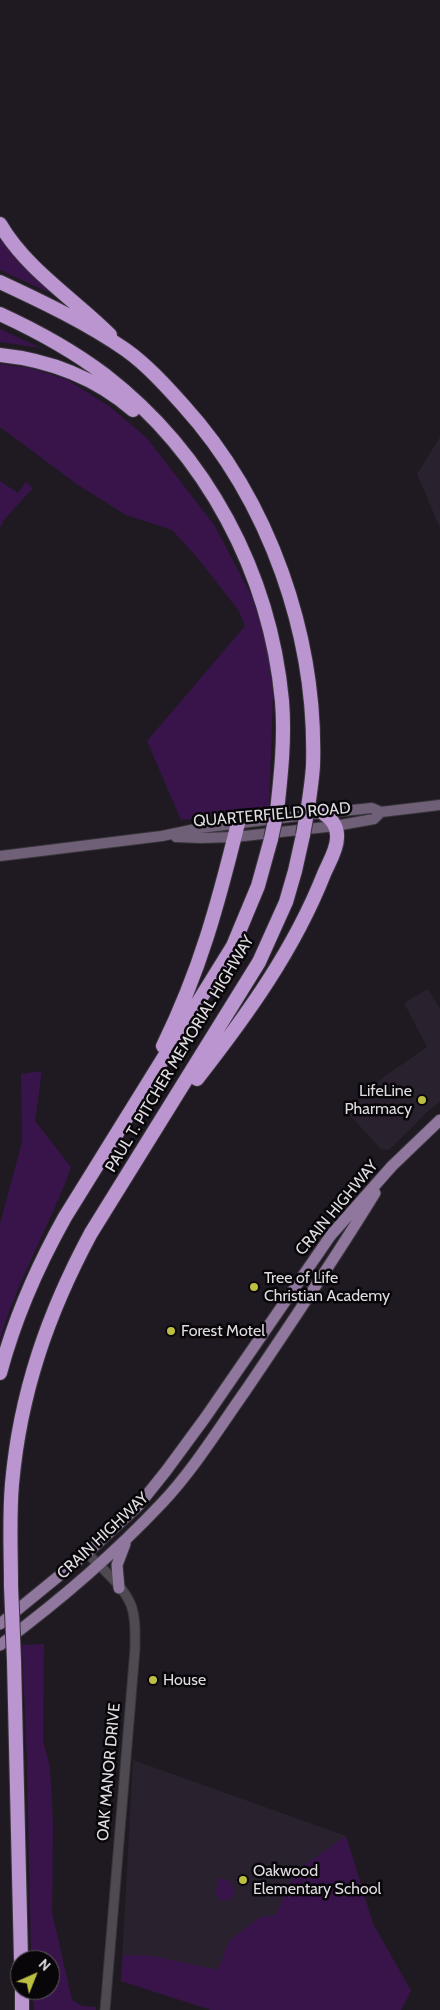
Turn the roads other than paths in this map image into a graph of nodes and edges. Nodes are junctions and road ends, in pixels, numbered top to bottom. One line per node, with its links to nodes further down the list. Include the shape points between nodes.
1 (0, 224): 4 (highway, via 27,260)
2 (0, 282): 4 (highway, PAUL T. PITCHER MEMORIAL HIGHWAY, via 68,316)
3 (0, 314): 6 (highway, PAUL T. PITCHER MEMORIAL HIGHWAY, via 79,357 150,414 210,489)
4 (127, 351): 14 (highway, PAUL T. PITCHER MEMORIAL HIGHWAY, bridge, via 172,392 217,446 253,505 271,544 305,661 312,736 308,808 286,902 259,962)
5 (0, 355): 6 (highway, via 63,369 107,390 127,404 187,467)
6 (246, 555): 15 (highway, PAUL T. PITCHER MEMORIAL HIGHWAY, bridge, via 271,633 282,703 282,775 271,839 258,886 233,946)
7 (440, 805): 8 (main road, QUARTERFIELD ROAD)
8 (381, 812): 9 (main road, QUARTERFIELD ROAD, via 372,808); 10 (main road, QUARTERFIELD ROAD, via 374,819)
9 (322, 813): 10 (highway); 11 (main road, QUARTERFIELD ROAD)
10 (335, 826): 11 (main road, QUARTERFIELD ROAD); 14 (highway, via 337,841 317,892 284,958 249,1012)
11 (236, 830): 12 (main road, QUARTERFIELD ROAD, via 201,838 162,836); 15 (highway, via 213,922 190,988 157,1058)
12 (0, 856)
13 (440, 1120): 16 (main road)
14 (150, 1138): 24 (highway, PAUL T. PITCHER MEMORIAL HIGHWAY, bridge, via 68,1276 37,1355 17,1442 12,1494 11,1586)
15 (98, 1163): 17 (highway, PAUL T. PITCHER MEMORIAL HIGHWAY, via 40,1262 20,1309)
16 (392, 1166): 18 (main road, CRAIN HIGHWAY, via 292,1322 204,1450 164,1502); 19 (main road, CRAIN HIGHWAY, via 331,1235 166,1471 138,1506)
17 (0, 1373)
18 (125, 1540): 20 (main road, CRAIN HIGHWAY); 21 (main road, via 117,1565)
19 (87, 1553): 20 (street, OAK MANOR DRIVE); 22 (main road, CRAIN HIGHWAY)
20 (98, 1565): 21 (street, OAK MANOR DRIVE); 23 (main road, CRAIN HIGHWAY)
21 (119, 1588): 25 (street, OAK MANOR DRIVE, via 131,1605 135,1649)
22 (0, 1624)
23 (0, 1645)
24 (21, 1950)
25 (105, 2010)

